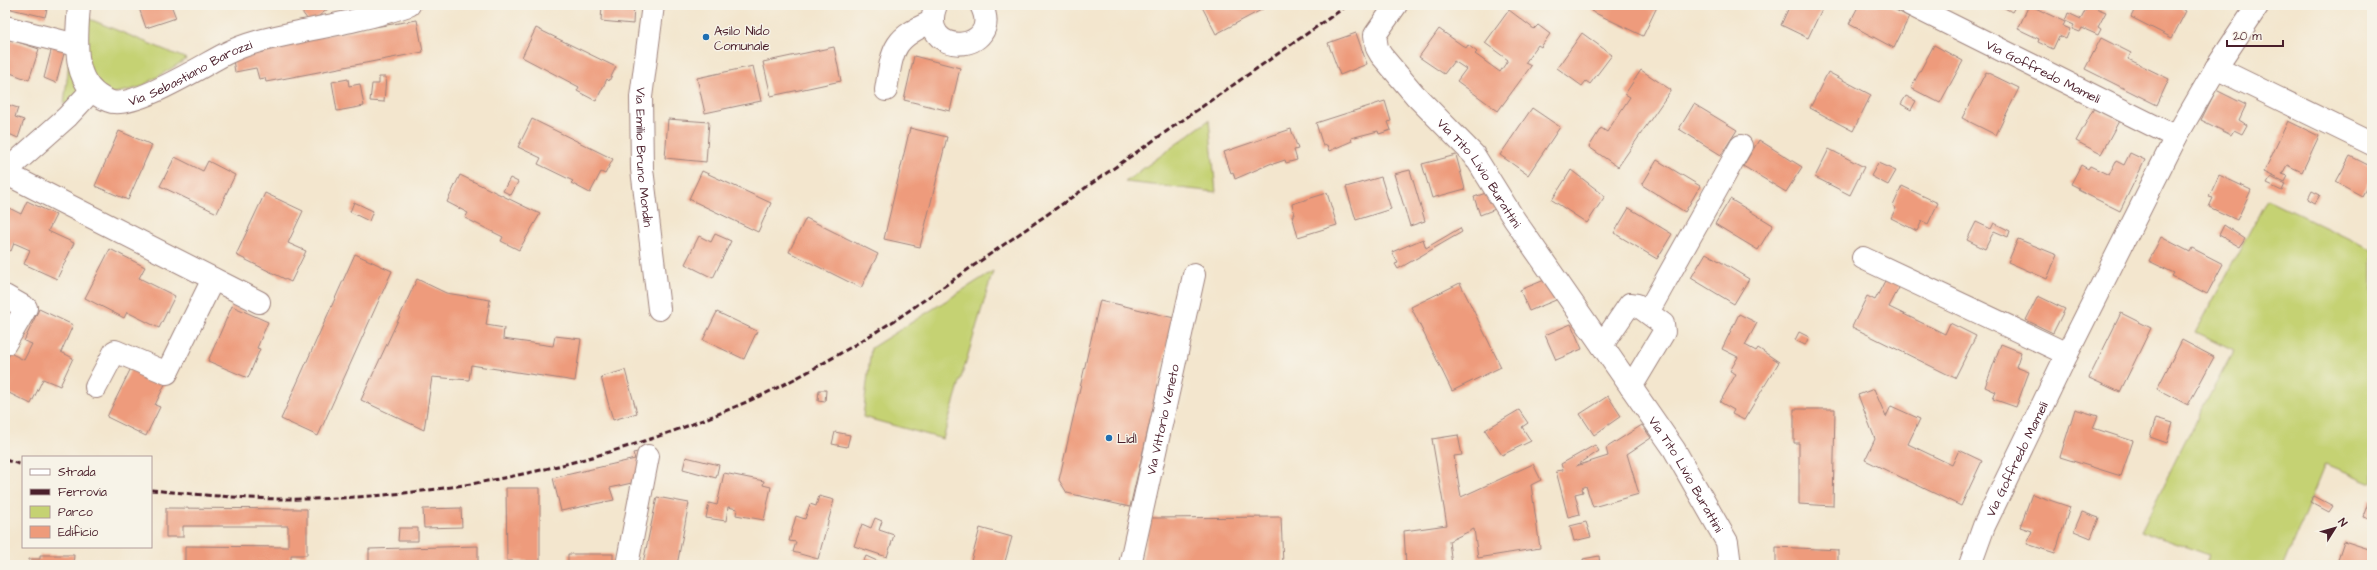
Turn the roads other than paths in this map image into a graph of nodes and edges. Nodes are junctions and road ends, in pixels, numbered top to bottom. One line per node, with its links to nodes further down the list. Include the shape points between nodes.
1 (79, 5): 10 (street)
2 (409, 5): 12 (street, Via Sebastiano Barozzi, via 363,19 245,44 126,103 109,102)
3 (653, 5): 23 (street, Via Emilio Bruno Mondin, via 641,97 642,169)
4 (981, 5): 8 (street, via 986,19 984,28 973,41 964,44 956,45 944,40 935,30)
5 (1396, 5): 26 (street, Via Tito Livio Burattini, via 1375,35 1381,55 1415,95 1474,155 1514,219)
6 (1911, 5): 14 (street, Via Goffredo Mameli)
7 (2258, 5): 11 (street, Via Goffredo Mameli)
8 (934, 13): 13 (street, via 903,37 896,46 891,58)
9 (5, 27): 10 (street)
10 (76, 45): 12 (street, via 79,68)
11 (2216, 68): 14 (street, Via Goffredo Mameli); 15 (street)
12 (92, 90): 17 (street, via 67,117)
13 (886, 90)
14 (2176, 137): 27 (street, Via Goffredo Mameli)
15 (2372, 144)
16 (1741, 146): 24 (street)
17 (5, 173): 20 (street)
18 (1863, 258): 27 (street)
19 (1194, 275): 32 (street, Via Vittorio Veneto)
20 (213, 279): 22 (street); 28 (street, via 167,373 115,350)
21 (5, 296): 25 (street, via 26,308)
22 (259, 302)
23 (659, 309)
24 (1648, 312): 26 (street, via 1635,304 1628,305); 29 (street, via 1662,322 1664,329)
25 (5, 344)
26 (1602, 345): 29 (street, Via Tito Livio Burattini)
27 (2067, 354): 34 (street, Via Goffredo Mameli, via 1984,526)
28 (96, 387)
29 (1631, 387): 33 (street, Via Tito Livio Burattini, via 1674,449 1727,542)
30 (648, 456): 31 (street)
31 (627, 565)
32 (1130, 565)
33 (1730, 565)
34 (1970, 565)

